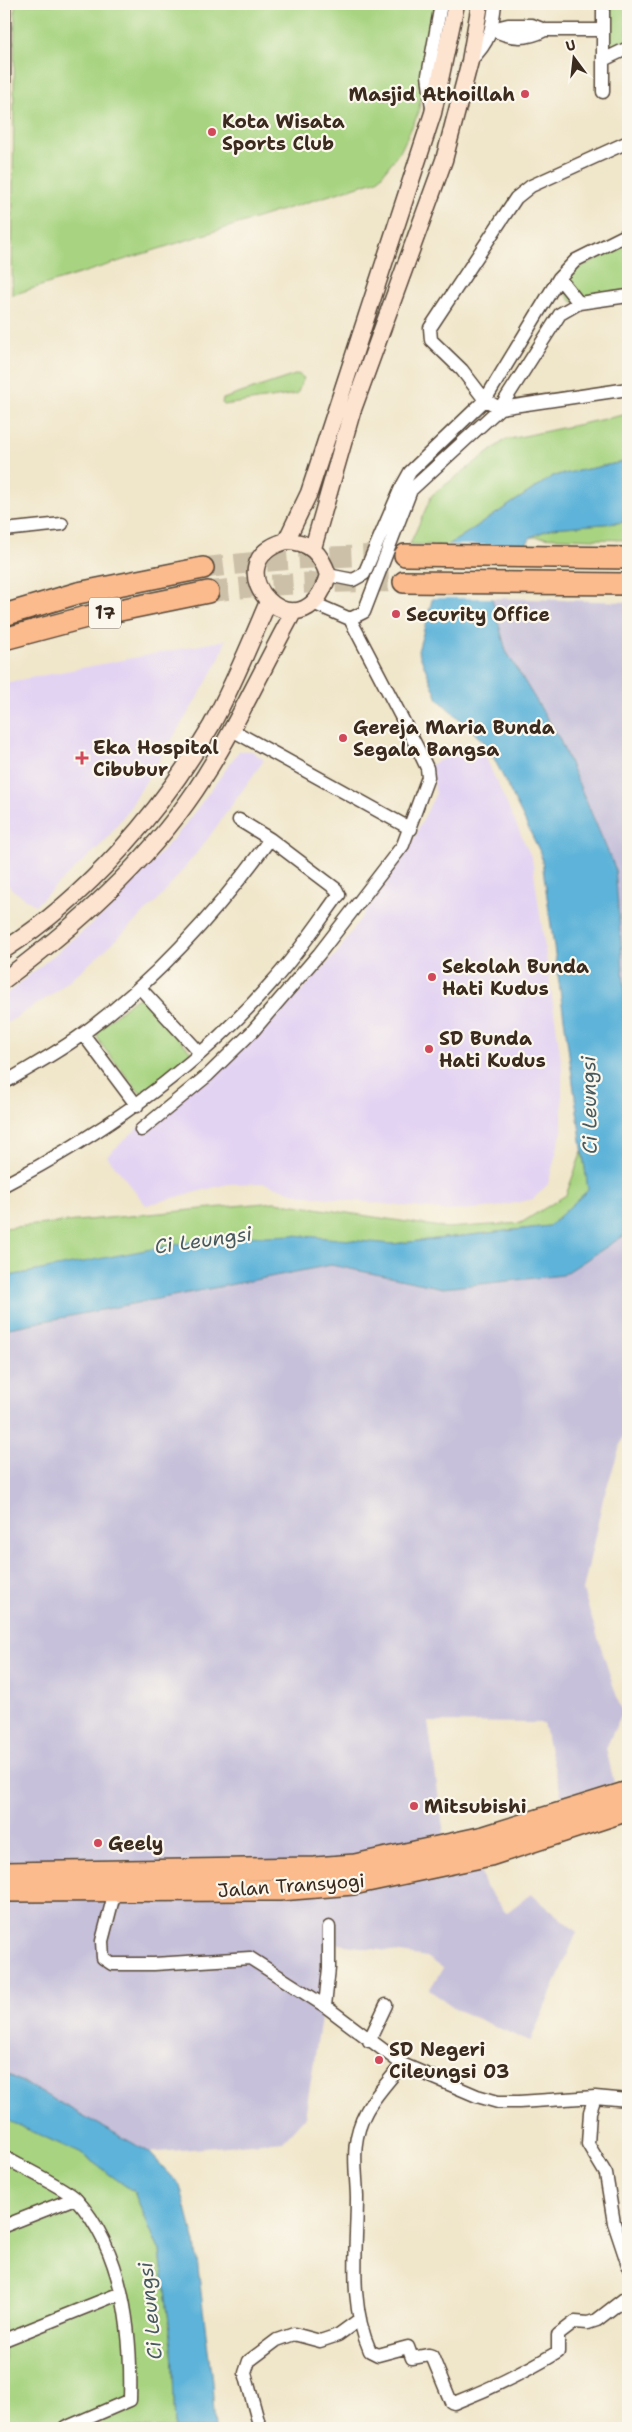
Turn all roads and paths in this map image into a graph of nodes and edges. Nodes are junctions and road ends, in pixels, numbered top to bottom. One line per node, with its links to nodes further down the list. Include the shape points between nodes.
1 (4, 4): 9 (street)
2 (442, 4): 15 (street, via 428,75)
3 (456, 4): 15 (street)
4 (480, 4): 13 (street)
5 (495, 4): 7 (street)
6 (603, 4): 8 (street)
7 (492, 30): 8 (street, via 508,25 532,25 545,30); 13 (street, via 484,48)
8 (603, 30): 11 (street)
9 (4, 36): 12 (street)
10 (628, 48): 11 (street)
11 (603, 60): 14 (street)
12 (4, 61): 16 (street)
13 (470, 61): 28 (street, via 444,160 352,412)
14 (603, 92)
15 (433, 112): 27 (street, via 309,493)
16 (4, 116)
17 (628, 142): 23 (street, via 530,186 516,198 430,328 432,340 462,370)
18 (628, 234): 19 (street, via 576,260)
19 (559, 278): 21 (street); 23 (street)
20 (628, 296): 21 (street)
21 (579, 303): 24 (street, via 560,314)
22 (628, 388): 24 (street)
23 (485, 400): 24 (street); 32 (street, via 410,472 364,574 353,580)
24 (500, 408): 40 (street, via 411,490 364,612)
25 (62, 524): 26 (street)
26 (4, 530)
27 (286, 541): 28 (street, via 305,543); 36 (street, via 268,550 258,566 257,586)
28 (313, 548): 32 (street, via 323,560)
29 (404, 556): 30 (highway)
30 (628, 558)
31 (203, 568): 39 (highway, 17, via 78,593)
32 (328, 575): 37 (street, via 321,595)
33 (404, 582): 34 (highway)
34 (628, 584)
35 (208, 592): 41 (highway, 17, via 86,617)
36 (268, 602): 38 (street, via 280,609); 46 (street, via 240,668 210,726 160,802 80,890)
37 (313, 603): 38 (street); 40 (street)
38 (294, 611): 42 (street)
39 (4, 615)
40 (350, 619): 44 (street, via 427,768 427,786)
41 (4, 639)
42 (232, 730): 44 (street); 47 (street, via 194,792 128,872 38,954)
43 (238, 820): 45 (street)
44 (411, 829): 53 (street, via 403,845 319,954 252,1032)
45 (270, 839): 48 (street, via 219,906); 50 (street, via 336,889 338,895 273,982)
46 (4, 950)
47 (4, 980)
48 (140, 988): 49 (street); 50 (street)
49 (83, 1034): 51 (street); 52 (street)
50 (200, 1053): 52 (street)
51 (4, 1083)
52 (137, 1106): 54 (street, via 57,1158)
53 (141, 1130)
54 (4, 1186)
55 (628, 1792): 56 (highway, Jalan Transyogi)
56 (617, 1808): 57 (highway, Jalan Transyogi, via 355,1865); 59 (highway, Jalan Transyogi, via 490,1855 353,1884 280,1890)
57 (4, 1873)
58 (4, 1891): 59 (highway, Jalan Transyogi)
59 (115, 1891): 62 (street, via 102,1941 103,1958 112,1964 250,1958)
60 (330, 1927): 62 (street)
61 (386, 2005): 63 (street)
62 (325, 2006): 63 (street)
63 (369, 2041): 64 (street)
64 (402, 2064): 65 (street, via 498,2102); 73 (street, via 366,2113 354,2150 357,2197 353,2272)
65 (595, 2097): 66 (street); 70 (street, via 590,2112 588,2144 606,2174 614,2223)
66 (628, 2100)
67 (4, 2157): 68 (street)
68 (75, 2198): 69 (street); 71 (street, via 102,2238)
69 (4, 2226)
70 (628, 2265)
71 (122, 2293): 74 (street); 75 (street, via 131,2362 130,2400)
72 (628, 2296): 73 (street, via 597,2320 575,2322 558,2335 558,2352 517,2376 454,2403 432,2356 412,2358 408,2347 378,2355 370,2351)
73 (363, 2331): 76 (street, via 320,2341 294,2334 277,2340 249,2361 245,2373)
74 (4, 2340)
75 (65, 2428)
76 (260, 2428)

